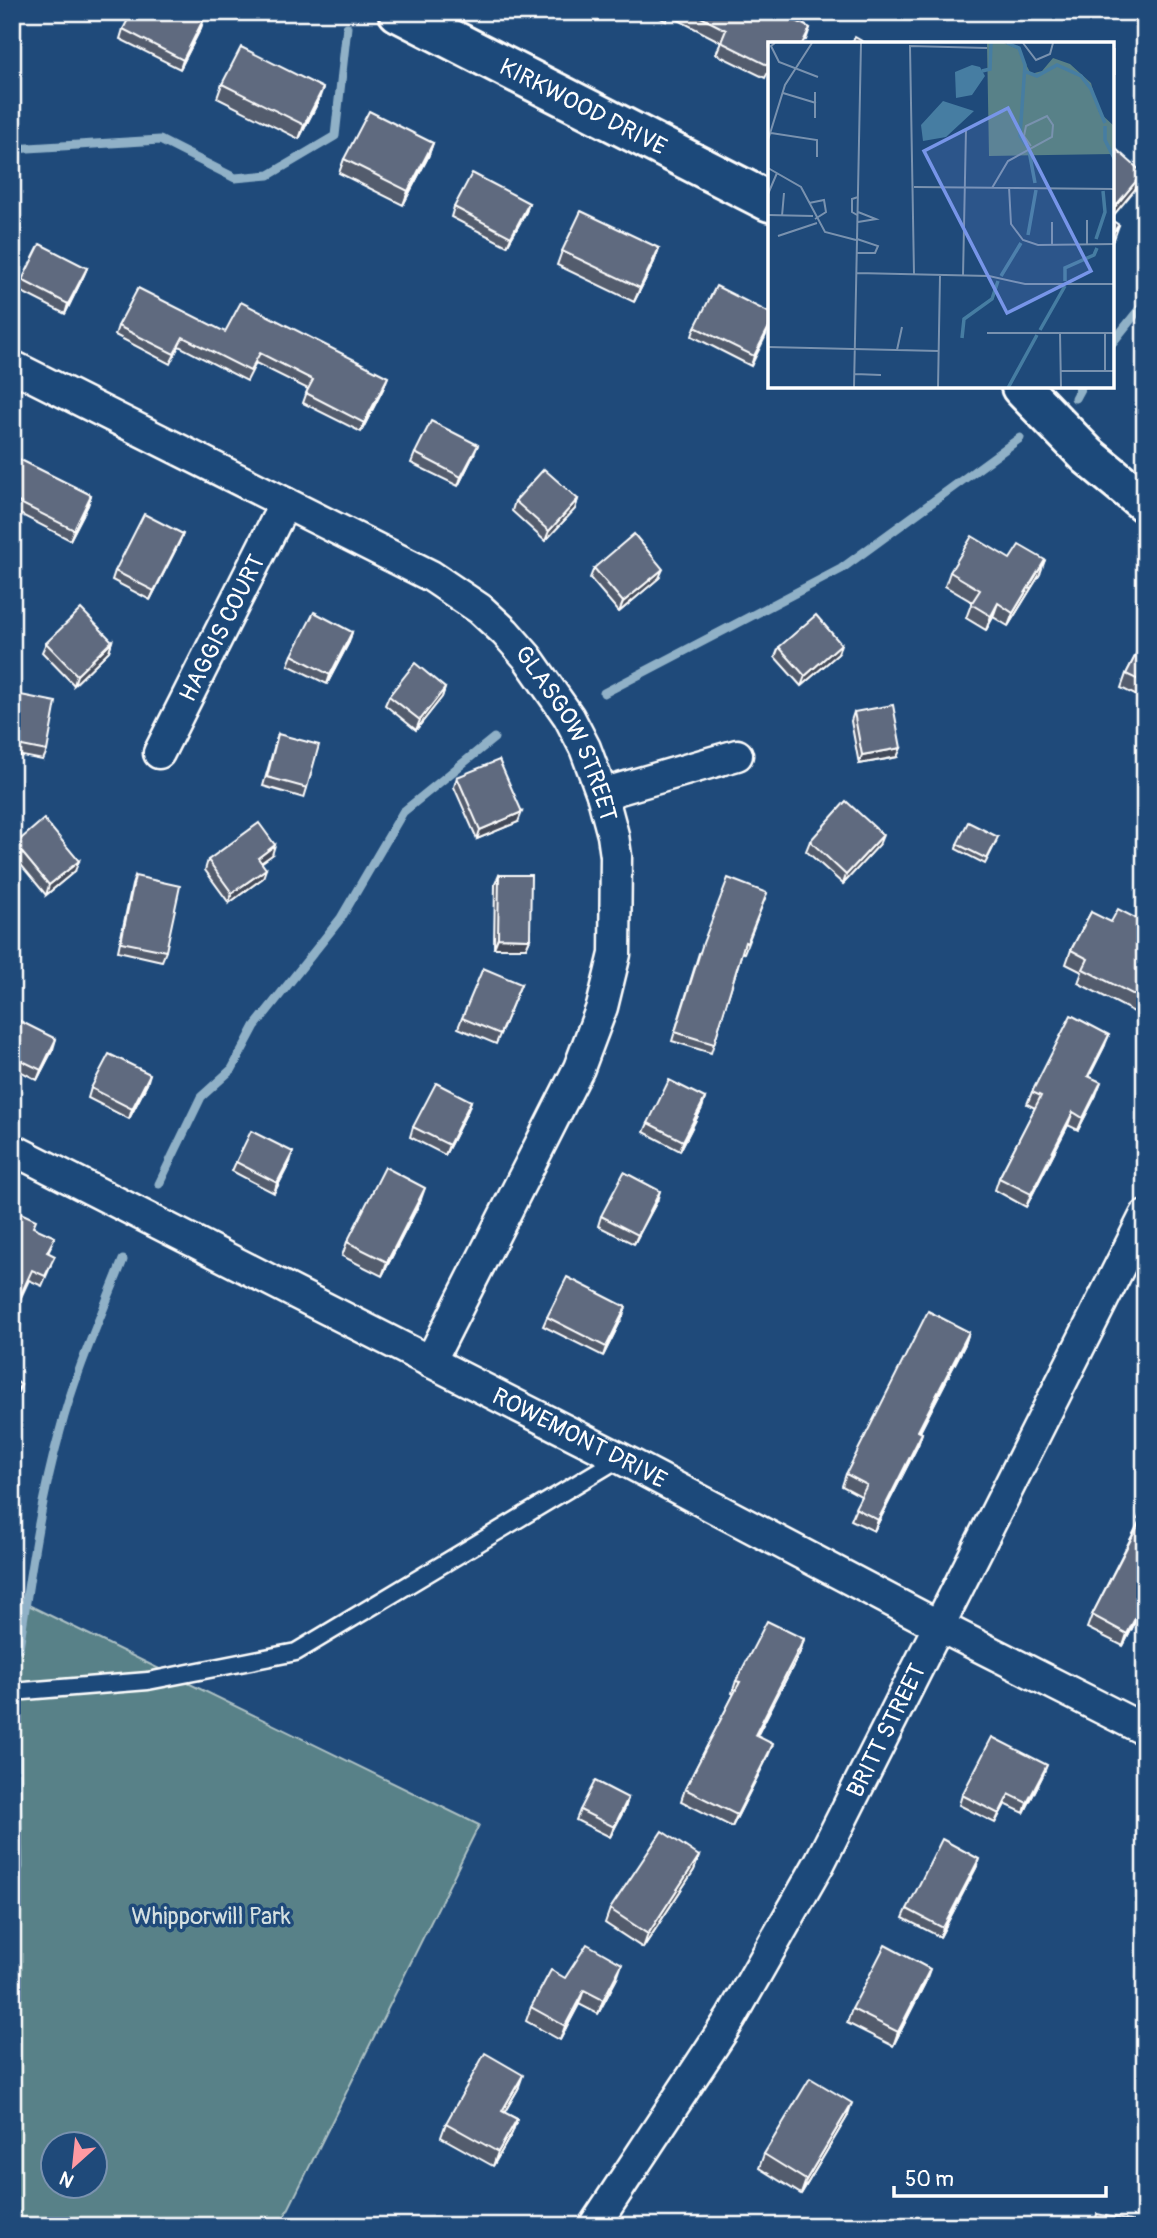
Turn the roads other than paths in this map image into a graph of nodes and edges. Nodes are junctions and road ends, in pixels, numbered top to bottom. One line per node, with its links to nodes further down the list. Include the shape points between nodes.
1 (398, 12): 2 (street, KIRKWOOD DRIVE)
2 (768, 201)
3 (12, 366): 5 (street, GLASGOW STREET)
4 (1022, 388): 6 (street, via 1088,456)
5 (285, 503): 7 (street, HAGGIS COURT); 9 (street, GLASGOW STREET, via 431,576 505,632 569,717)
6 (1145, 503)
7 (159, 753)
8 (737, 755): 9 (street)
9 (602, 794): 12 (street, GLASGOW STREET, via 616,868 615,954 602,1007 579,1068)
10 (12, 1149): 12 (street, ROWEMONT DRIVE)
11 (1145, 1216): 14 (street, BRITT STREET)
12 (430, 1362): 13 (street, ROWEMONT DRIVE)
13 (620, 1458): 14 (street, ROWEMONT DRIVE); 15 (lane, via 296,1652 148,1681)
14 (939, 1626): 16 (street, ROWEMONT DRIVE); 17 (street, BRITT STREET, via 820,1862 731,2018)
15 (12, 1692)
16 (1145, 1730)
17 (594, 2226)

